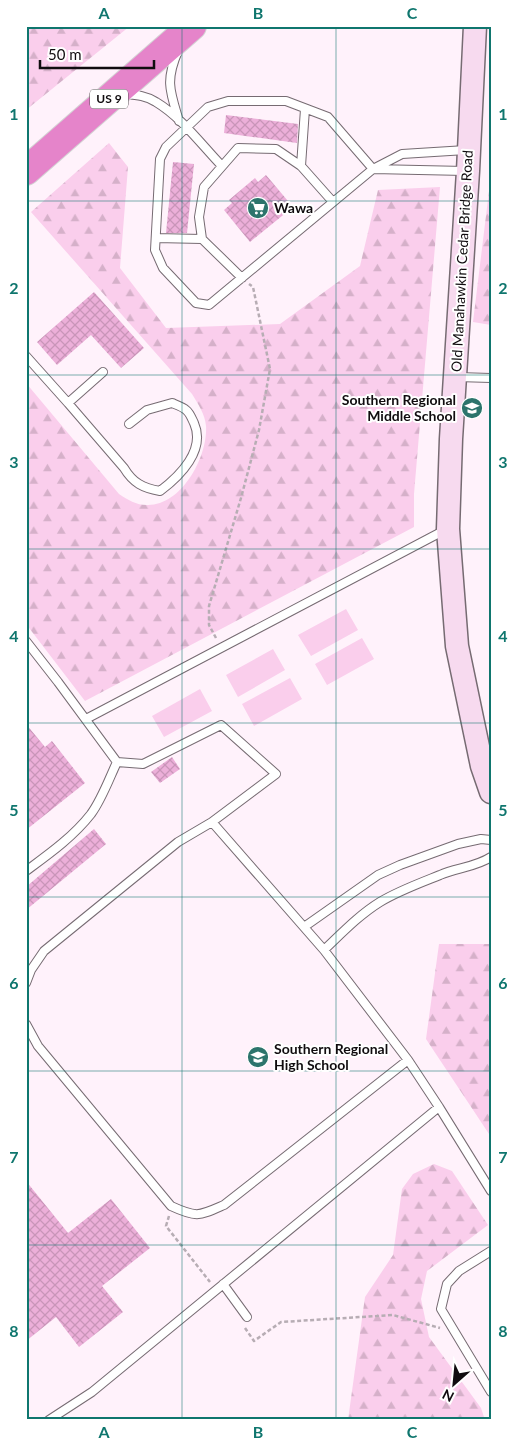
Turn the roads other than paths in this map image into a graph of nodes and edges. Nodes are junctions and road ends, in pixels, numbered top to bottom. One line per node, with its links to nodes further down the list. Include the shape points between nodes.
1 (475, 26): 7 (street, Old Manahawkin Cedar Bridge Road)
2 (190, 28): 3 (highway, US 9); 5 (lane, via 172,64 170,76 170,91)
3 (117, 92): 5 (lane, via 156,102); 11 (highway, US 9)
4 (305, 109): 6 (lane, via 286,101 228,101 208,107); 9 (lane); 10 (lane, via 328,117)
5 (180, 121): 6 (lane)
6 (186, 127): 8 (lane); 13 (lane, via 160,158)
7 (468, 160): 10 (lane); 10 (lane, via 402,154); 18 (street, Old Manahawkin Cedar Bridge Road)
8 (221, 165): 9 (lane, via 238,148 276,149); 14 (lane, via 204,187 199,217)
9 (301, 166): 12 (lane)
10 (373, 169): 12 (lane)
11 (26, 171)
12 (333, 202): 15 (lane)
13 (156, 238): 14 (lane); 15 (lane, via 155,250 163,268 196,303 209,305)
14 (202, 238): 15 (lane)
15 (242, 278)
16 (26, 356): 20 (lane)
17 (103, 372): 20 (lane)
18 (455, 377): 19 (lane); 22 (street, Old Manahawkin Cedar Bridge Road)
19 (491, 378)
20 (68, 403): 21 (lane, via 130,478 147,489 160,491 177,477 193,453 198,440 192,416 172,403 147,410)
21 (129, 424)
22 (448, 529): 24 (lane); 26 (street, Old Manahawkin Cedar Bridge Road, via 457,646 482,766)
23 (26, 641): 24 (lane)
24 (86, 719): 25 (lane)
25 (117, 762): 27 (lane, via 143,764 221,725 276,774); 30 (lane, via 91,814 68,839)
26 (491, 792)
27 (212, 822): 31 (lane); 33 (lane, via 178,842 44,951)
28 (491, 840): 31 (lane, via 481,838 458,844 378,875)
29 (491, 857): 32 (lane, via 402,890 380,902)
30 (26, 872)
31 (304, 928): 32 (lane)
32 (324, 950): 35 (lane)
33 (26, 983)
34 (26, 1024): 35 (lane, via 38,1046 171,1206 200,1216 224,1205)
35 (408, 1060): 36 (lane)
36 (440, 1107): 37 (lane); 39 (lane)
37 (491, 1190)
38 (491, 1251): 41 (lane, via 459,1271 447,1284 441,1309)
39 (224, 1284): 40 (lane); 42 (lane, via 92,1392)
40 (244, 1319)
41 (491, 1392)
42 (49, 1420)

